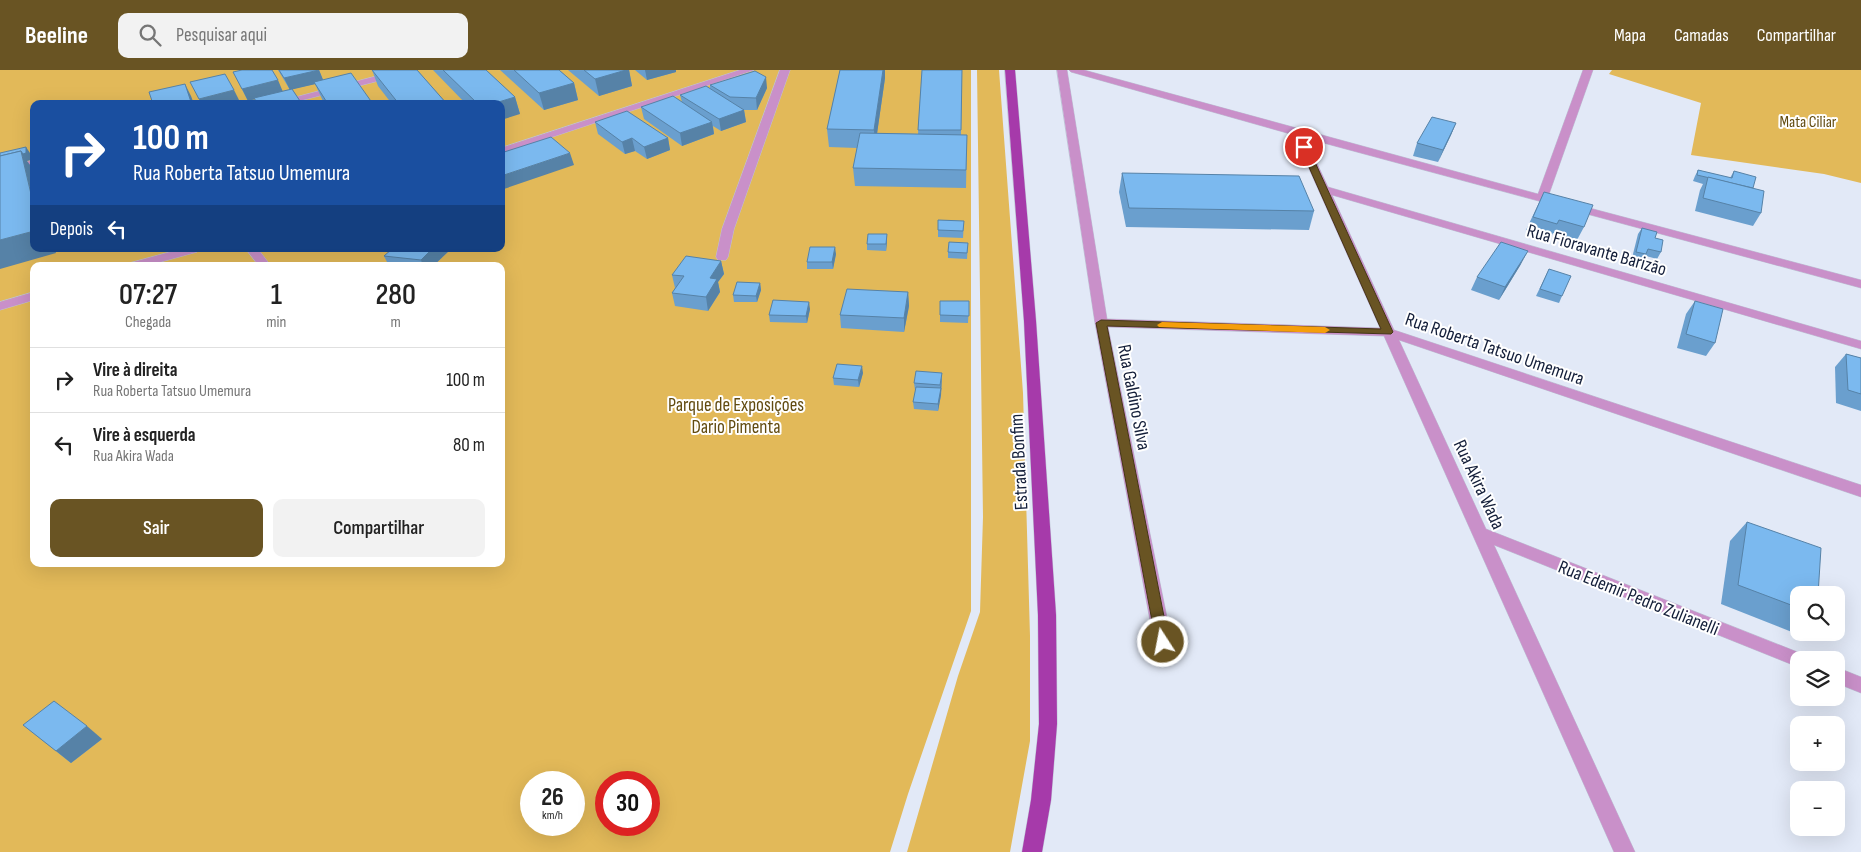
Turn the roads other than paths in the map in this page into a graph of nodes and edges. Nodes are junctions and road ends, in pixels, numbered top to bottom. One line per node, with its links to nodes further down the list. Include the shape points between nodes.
1 (411, 70): 8 (street)
2 (749, 70): 10 (street)
3 (785, 70): 17 (street, via 728,229)
4 (1010, 70): 32 (main road, Estrada Bonfim, via 1029,312 1047,624 1048,724)
5 (1062, 70): 23 (street, Rua Galdino Silva)
6 (1074, 70): 9 (street)
7 (1588, 70): 14 (street)
8 (290, 100)
9 (1298, 133): 13 (street, Rua Akira Wada); 14 (street)
10 (505, 150)
11 (30, 164): 12 (street)
12 (0, 172)
13 (1322, 189): 24 (street, Rua Akira Wada); 25 (street, Rua Fioravante Barizão)
14 (1542, 198): 20 (street)
15 (183, 252): 18 (street)
16 (254, 252): 19 (street)
17 (722, 257)
18 (148, 262)
19 (262, 262)
20 (1861, 284)
21 (30, 297): 22 (street)
22 (0, 306)
23 (1101, 323): 24 (street, Rua Roberta Tatsuo Umemura); 28 (street, Rua Galdino Silva)
24 (1388, 332): 26 (street, Rua Roberta Tatsuo Umemura); 27 (street, Rua Akira Wada)
25 (1861, 345)
26 (1861, 491)
27 (1480, 533): 29 (street, Rua Edemir Pedro Zulianelli); 33 (street, Rua Akira Wada)
28 (1163, 642)
29 (1790, 656)
30 (1845, 679): 31 (street)
31 (1861, 685)
32 (1032, 852)
33 (1626, 852)

